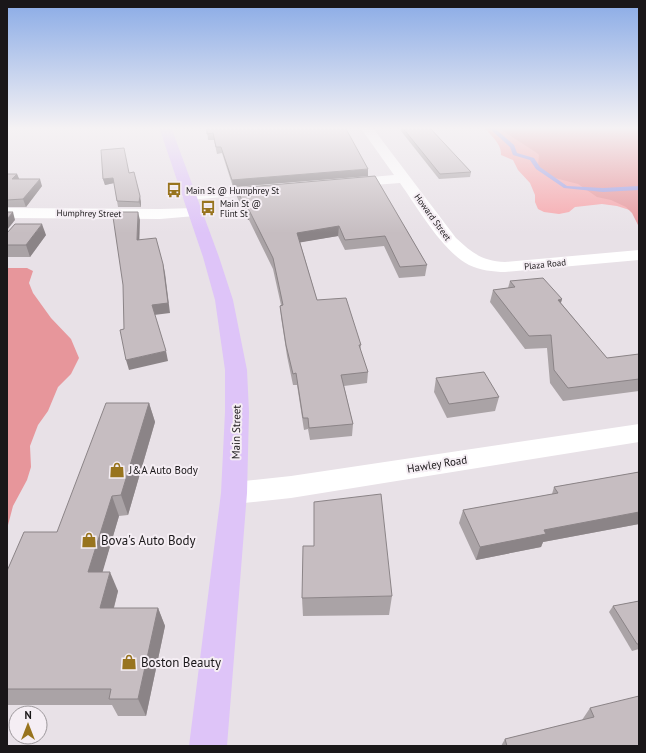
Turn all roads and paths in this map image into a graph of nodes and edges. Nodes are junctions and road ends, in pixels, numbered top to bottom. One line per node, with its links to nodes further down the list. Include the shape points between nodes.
1 (177, 162): 6 (main road, Main Street)
2 (393, 162): 3 (street, Howard Street)
3 (405, 178): 4 (street); 8 (street, Howard Street)
4 (334, 184)
5 (279, 189): 6 (street, Humphrey Street)
6 (192, 204): 7 (street, Humphrey Street, via 160,214); 11 (main road, Main Street, via 224,300 234,356 237,412)
7 (7, 212)
8 (457, 249): 9 (street, Plaza Road, via 470,260 495,267)
9 (639, 255)
10 (639, 433): 11 (street, Hawley Road, via 291,487)
11 (234, 493): 12 (main road, Main Street)
12 (208, 746)

